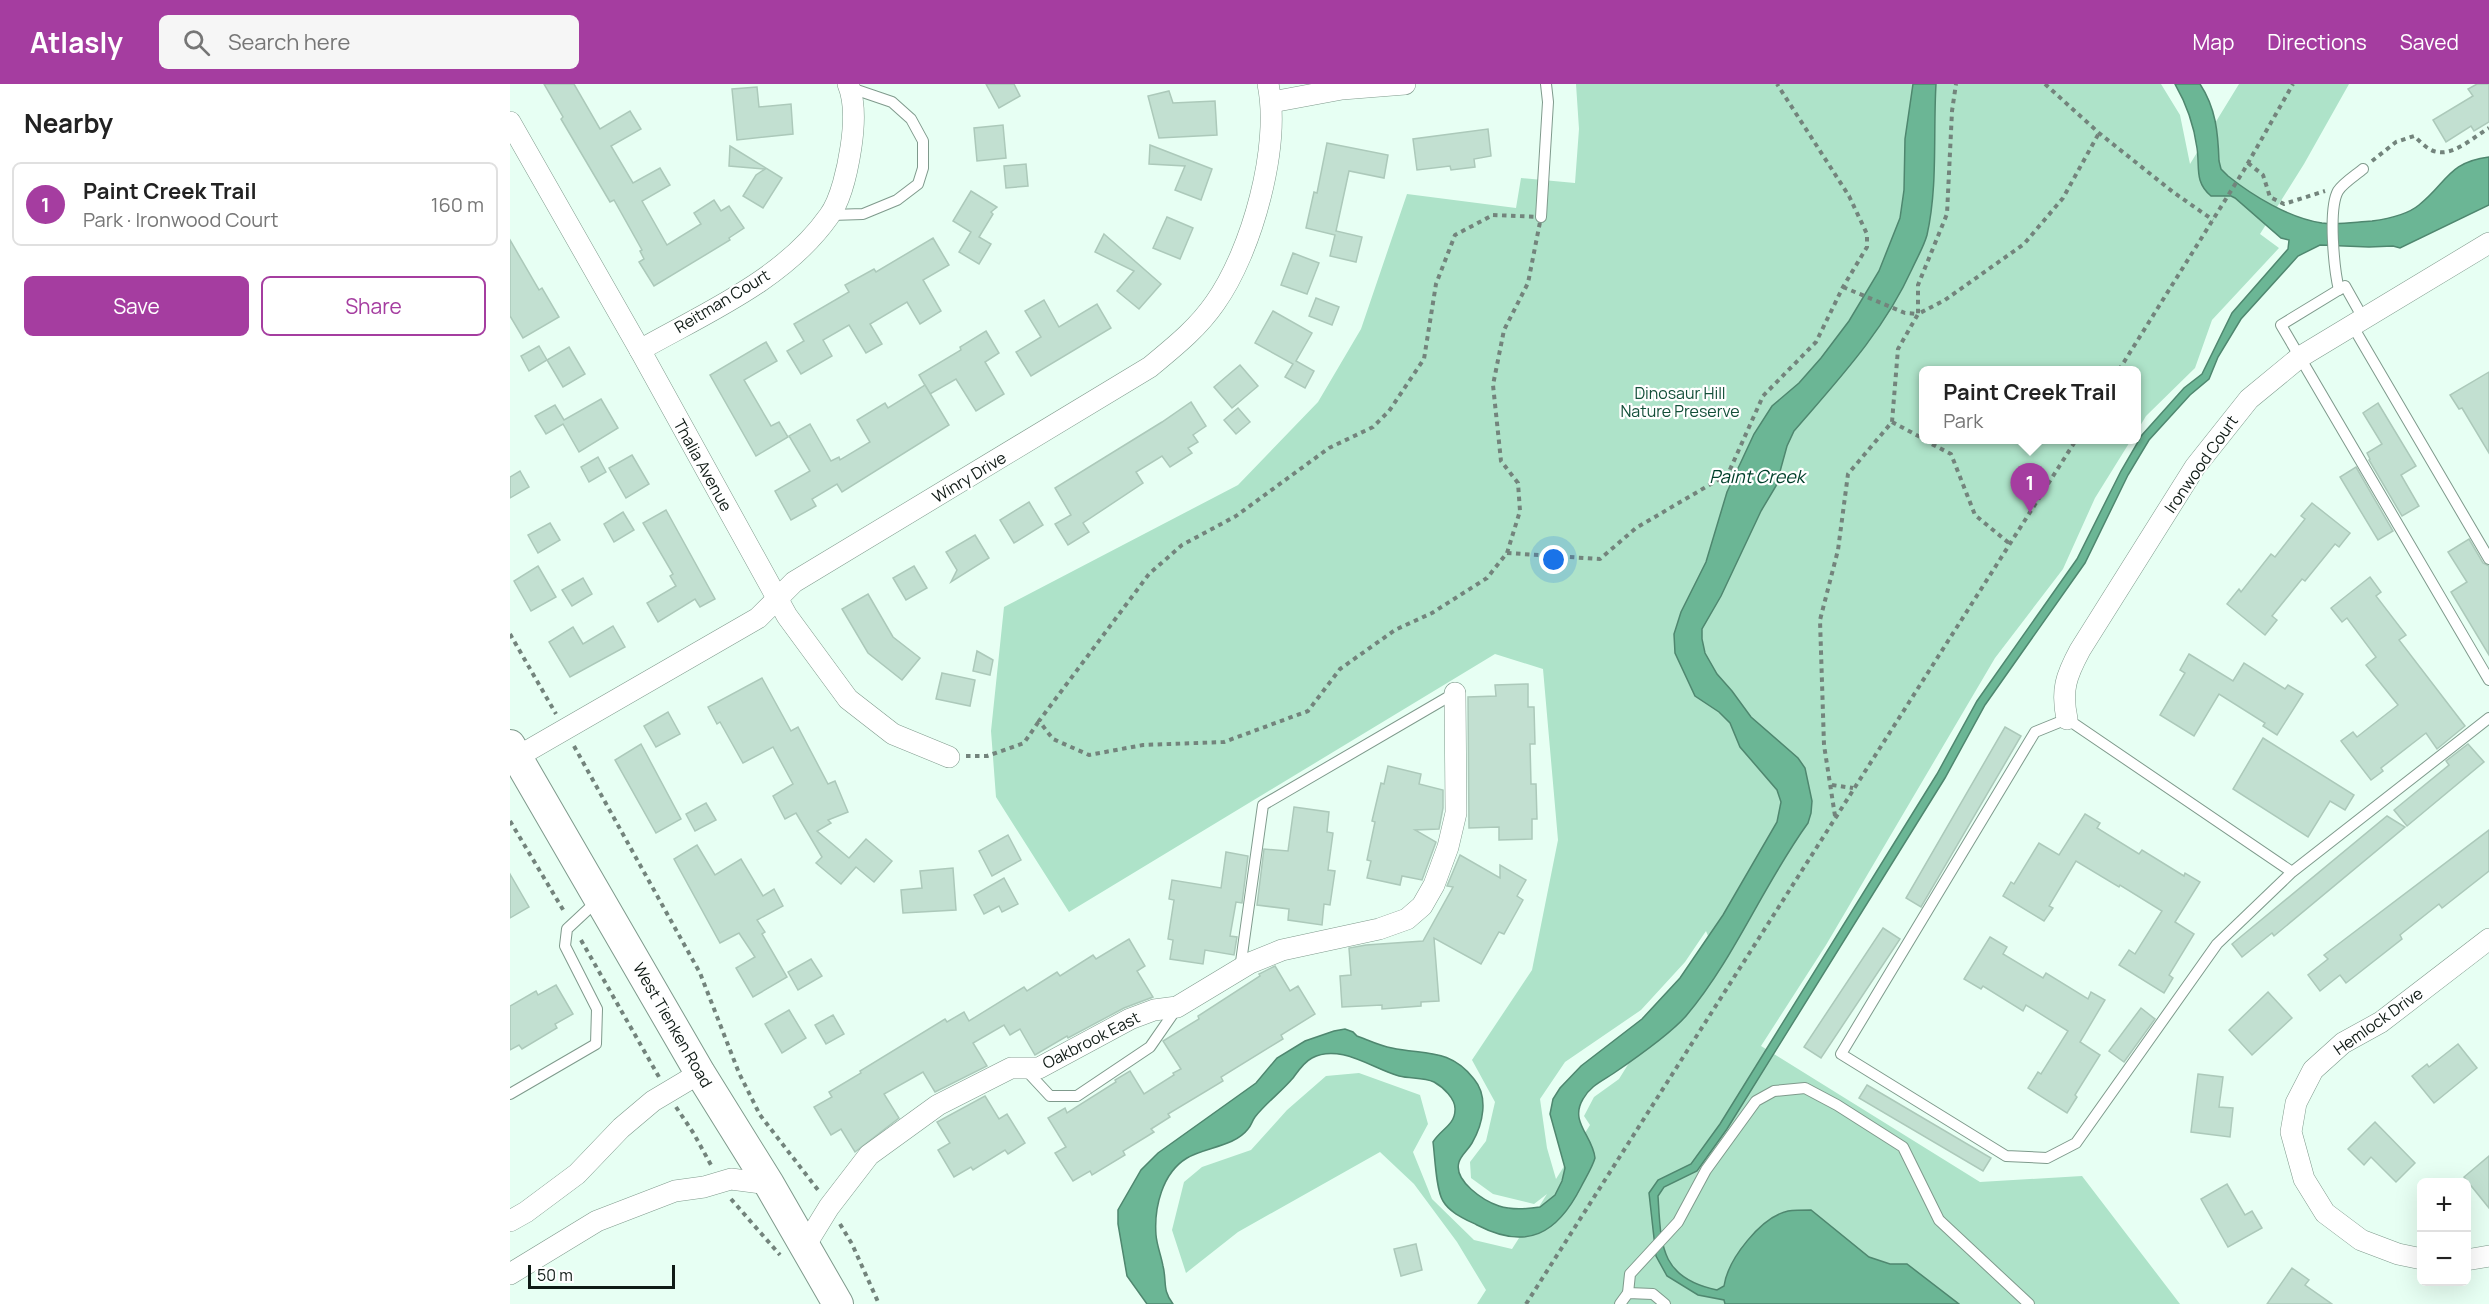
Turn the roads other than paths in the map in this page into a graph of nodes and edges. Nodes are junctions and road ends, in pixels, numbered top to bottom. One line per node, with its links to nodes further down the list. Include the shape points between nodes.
1 (1405, 84): 4 (street)
2 (1546, 84): 8 (lane)
3 (849, 86): 7 (street, Reitman Court, via 854,128 848,167); 7 (lane, via 892,102 911,118 923,141 923,168 918,184 897,200 863,214)
4 (1270, 93): 15 (street, Winry Drive, via 1270,148 1259,202 1241,255 1216,302 1192,332 1150,367 794,582)
5 (510, 122): 12 (street, Thalia Avenue)
6 (2363, 168): 10 (lane, via 2338,191 2333,264)
7 (830, 215): 12 (street, Reitman Court, via 800,250 759,282)
8 (1541, 217)
9 (2489, 243): 11 (street, Ironwood Court)
10 (2339, 290): 11 (lane, via 2345,286); 13 (lane, via 2281,325)
11 (2357, 322): 13 (street, Ironwood Court); 14 (lane)
12 (640, 350): 15 (street, Thalia Avenue)
13 (2300, 357): 16 (lane); 19 (street, Ironwood Court, via 2249,399 2195,467 2068,673 2064,702)
14 (2489, 559)
15 (778, 600): 20 (street, Winry Drive, via 758,618 564,729); 21 (street, Thalia Avenue, via 848,699 892,734)
16 (2489, 680)
17 (1455, 693): 25 (lane, via 1263,805); 25 (street, Oakbrook East, via 1456,813 1441,866 1422,906 1407,919 1379,929 1282,950)
18 (2489, 718): 22 (lane)
19 (2067, 719): 22 (lane); 22 (lane, via 2035,732 1841,1054 2006,1156 2047,1158 2076,1143 2217,944)
20 (513, 751): 23 (main road, West Tienken Road)
21 (949, 757)
22 (2292, 872)
23 (599, 899): 28 (main road, West Tienken Road); 29 (lane, via 567,929 565,946 597,1008 596,1044)
24 (2489, 939): 34 (street, Hemlock Drive, via 2381,1022 2343,1043 2313,1070 2296,1103 2291,1132 2304,1179 2325,1213 2361,1240)
25 (1239, 969): 26 (street, Oakbrook East)
26 (1177, 1007): 27 (street, Oakbrook East, via 1130,1018 1039,1068); 27 (lane, via 1150,1047 1077,1096 1050,1096)
27 (1024, 1068): 32 (street, Oakbrook East, via 1011,1068 938,1105 869,1155)
28 (700, 1073): 30 (main road, West Tienken Road); 31 (street, via 653,1101 577,1174)
29 (510, 1094)
30 (769, 1184): 32 (main road, West Tienken Road); 36 (street, via 731,1179 675,1191 597,1221)
31 (510, 1221)
32 (796, 1255): 38 (main road, West Tienken Road)
33 (2489, 1256): 35 (street)
34 (2417, 1258)
35 (2471, 1259)
36 (510, 1274)
37 (1628, 1293): 39 (lane); 40 (lane, via 1653,1294); 41 (lane, via 1630,1274 1678,1222 1706,1170 1756,1101 1774,1091 1805,1088 1904,1147 1939,1220)
38 (838, 1304)
39 (1620, 1304)
40 (1665, 1304)
41 (2029, 1304)

